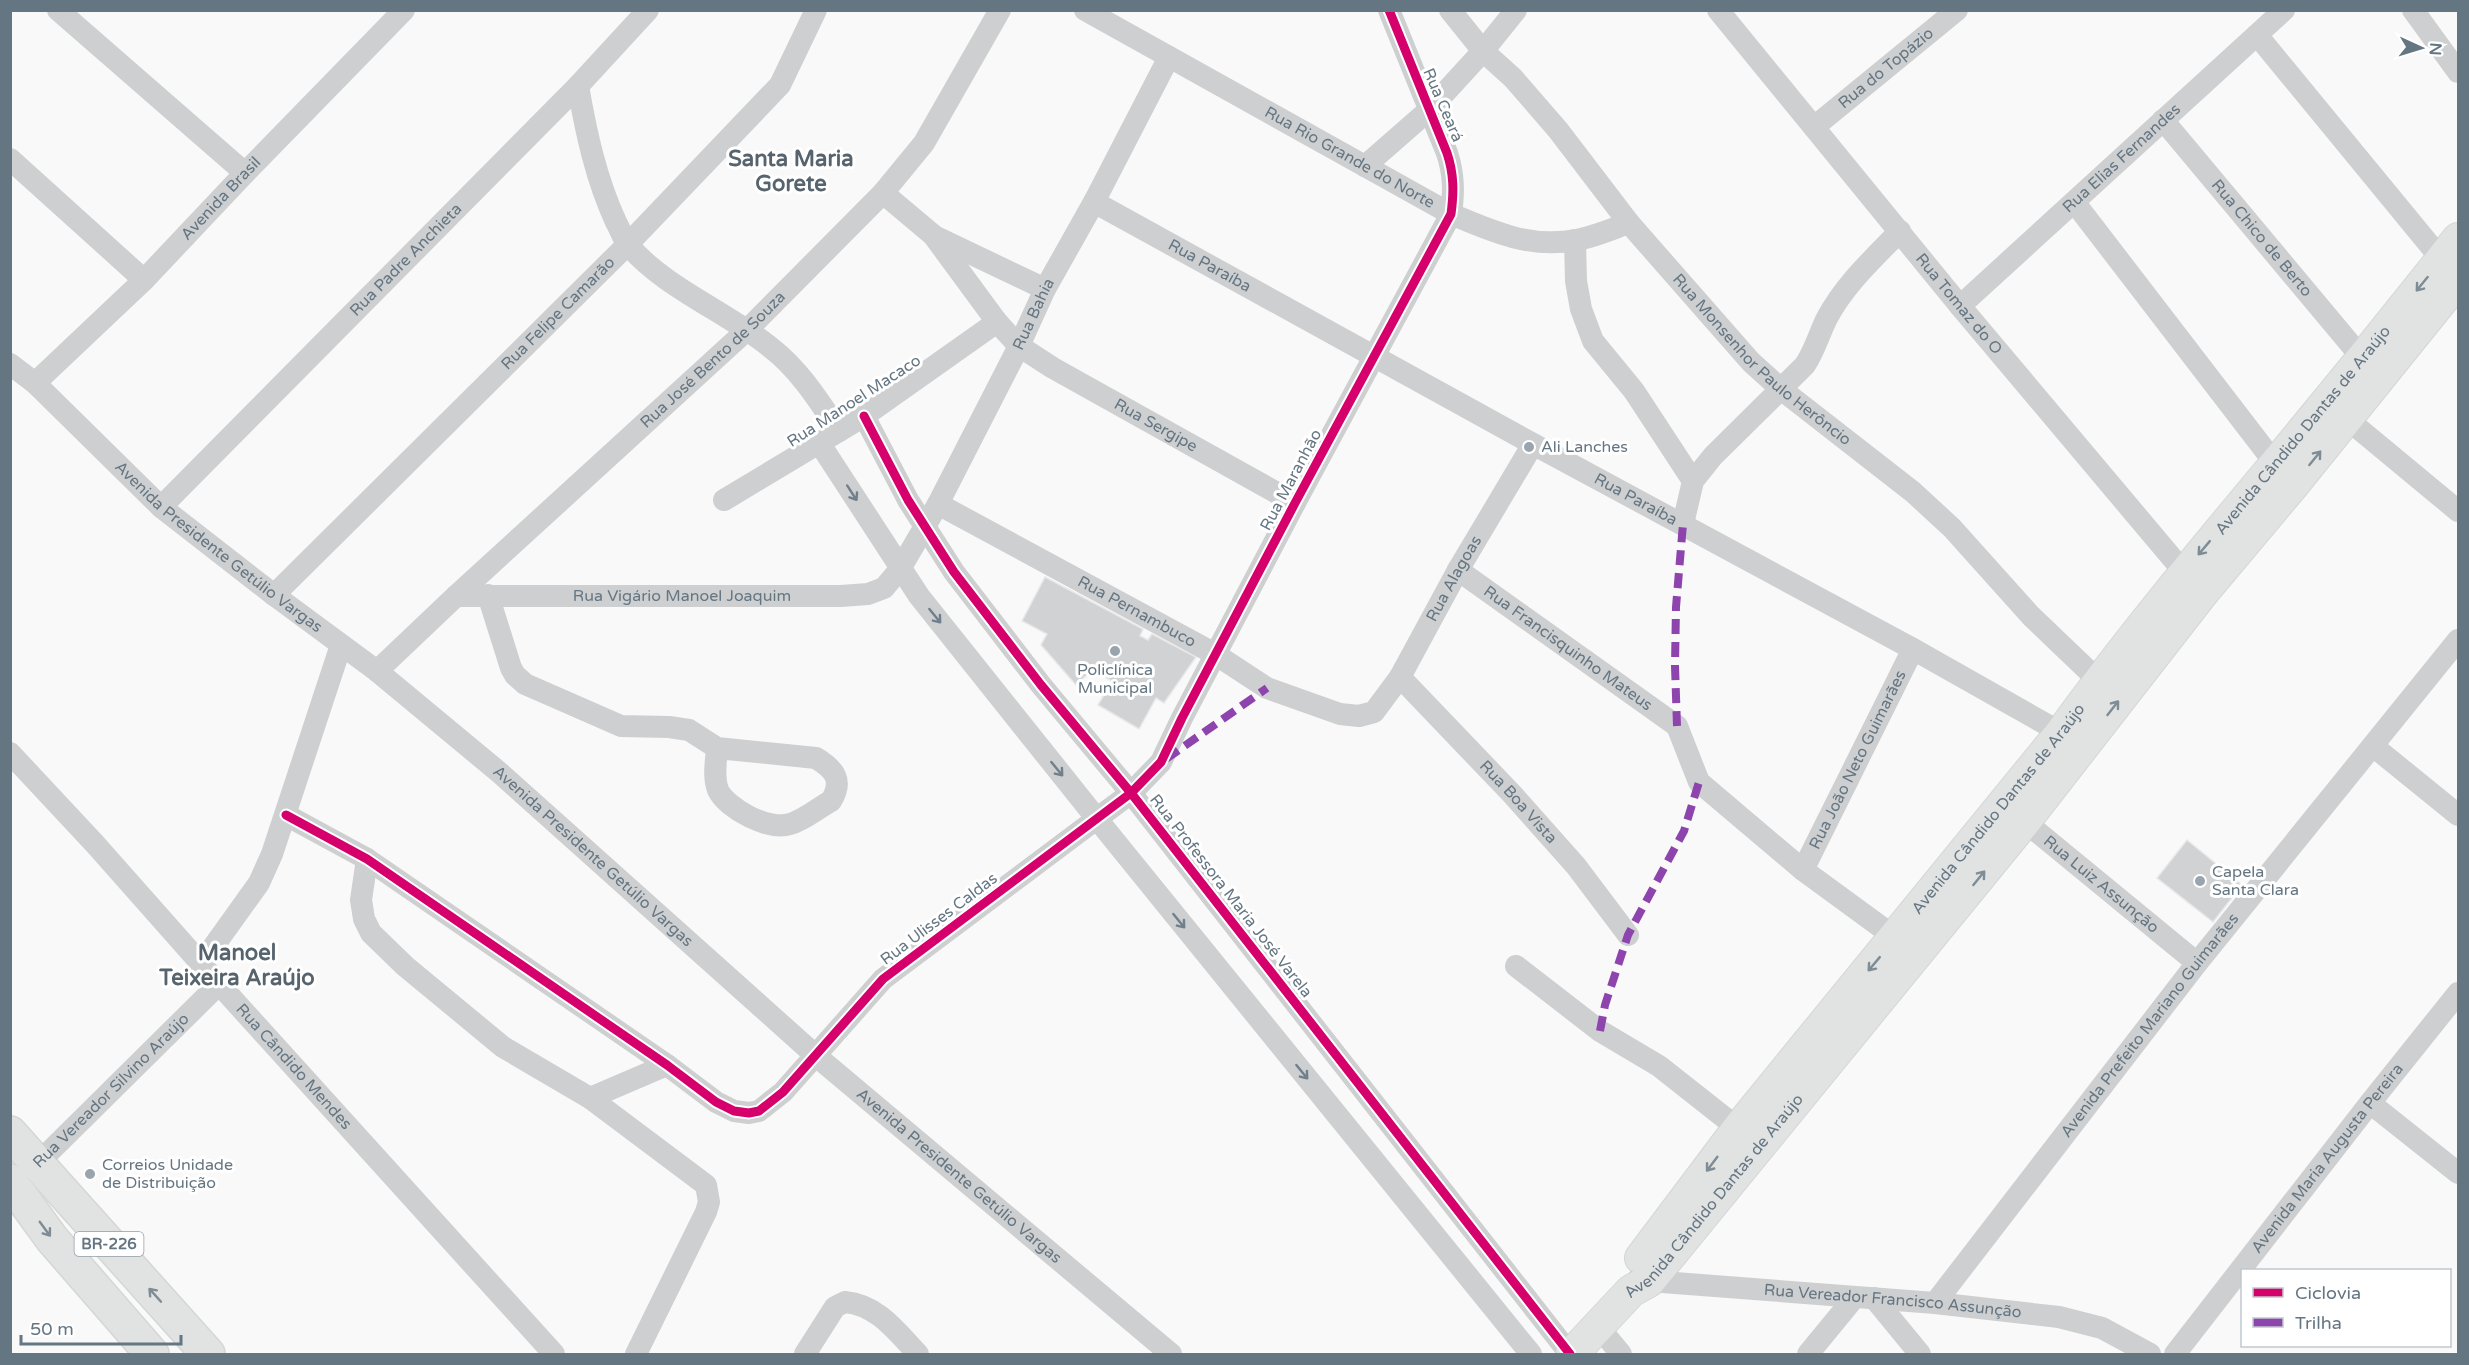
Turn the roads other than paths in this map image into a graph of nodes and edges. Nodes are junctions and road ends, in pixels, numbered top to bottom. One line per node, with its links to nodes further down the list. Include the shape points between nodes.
1 (58, 10): 24 (street)
2 (404, 10): 24 (street, Avenida Brasil)
3 (648, 10): 18 (street, Rua Padre Anchieta)
4 (816, 10): 33 (street, Rua Felipe Camarão, via 780,85)
5 (1000, 10): 25 (street, Rua José Bento de Souza, via 924,143)
6 (1085, 10): 16 (street, Rua Rio Grande do Norte)
7 (1389, 10): 19 (street, Rua Ceará)
8 (1450, 10): 15 (street, Rua Monsenhor Paulo Herôncio)
9 (1516, 10): 15 (street)
10 (1718, 10): 21 (street, Rua Tomaz do O)
11 (1957, 10): 21 (street, Rua do Topázio)
12 (2284, 10): 14 (street, Rua Elias Fernandes)
13 (2413, 10): 17 (street)
14 (2257, 35): 20 (street, Rua Elias Fernandes); 34 (street)
15 (1483, 51): 19 (street); 29 (street, Rua Monsenhor Paulo Herôncio, via 1513,78 1558,130)
16 (1169, 57): 23 (street, Rua Rio Grande do Norte); 26 (street, Rua Bahia)
17 (2458, 72)
18 (578, 86): 33 (street, via 596,169); 56 (street, Rua Padre Anchieta)
19 (1429, 110): 23 (street); 28 (street, Rua Ceará, via 1452,170)
20 (2163, 120): 27 (street, Rua Elias Fernandes); 42 (street, Rua Chico de Berto)
21 (1814, 127): 30 (street, Rua Tomaz do O)
22 (10, 159): 35 (street)
23 (1365, 166): 28 (street, Rua Rio Grande do Norte)
24 (245, 173): 35 (street, Avenida Brasil)
25 (883, 193): 31 (street); 39 (street, Rua José Bento de Souza)
26 (1094, 202): 36 (street, Rua Bahia); 41 (street, Rua Paraíba)
27 (2074, 203): 37 (street, Rua Elias Fernandes); 51 (street)
28 (1451, 214): 32 (street, Rua Rio Grande do Norte, via 1501,235 1533,242); 41 (street, Rua Maranhão)
29 (1629, 223): 32 (street, Rua Rio Grande do Norte); 45 (street, Rua Monsenhor Paulo Herôncio, via 1751,362)
30 (1900, 231): 37 (street, Rua Tomaz do O); 45 (street, via 1842,295 1810,358)
31 (933, 235): 36 (street); 38 (street, Rua Sergipe)
32 (1575, 240): 52 (street, via 1581,309 1593,341 1634,391)
33 (627, 244): 39 (street, via 676,286); 63 (street, Rua Felipe Camarão)
34 (2453, 259): 42 (main road, Avenida Cândido Dantas de Araújo, one-way to 42); 46 (main road, Avenida Cândido Dantas de Araújo)
35 (144, 280): 44 (street, Avenida Brasil)
36 (1045, 289): 40 (street, Rua Bahia)
37 (1960, 306): 62 (street, Rua Tomaz do O)
38 (997, 322): 40 (street, Rua Sergipe); 47 (street, Rua Manoel Macaco)
39 (747, 330): 48 (street, via 794,368); 65 (street, Rua José Bento de Souza)
40 (1019, 346): 54 (street, Rua Sergipe); 55 (street, Rua Bahia)
41 (1375, 356): 50 (street, Rua Paraíba); 54 (street, Rua Maranhão)
42 (2362, 358): 46 (main road, Avenida Cândido Dantas de Araújo)
43 (10, 364): 44 (street, Avenida Presidente Getúlio Vargas)
44 (35, 383): 56 (street, Avenida Presidente Getúlio Vargas)
45 (1782, 390): 52 (street, via 1713,456); 72 (street, Rua Monsenhor Paulo Herôncio, via 1913,492)
46 (2337, 410): 51 (main road, Avenida Cândido Dantas de Araújo); 57 (street)
47 (864, 416): 48 (street, Rua Manoel Macaco); 59 (street, Rua Professora Maria José Varela)
48 (839, 431): 49 (street, Rua Manoel Macaco)
49 (820, 444): 53 (street, Rua Manoel Macaco); 60 (street, one-way to 60)
50 (1533, 444): 58 (street, Rua Paraíba); 61 (street, Rua Alagoas)
51 (2284, 475): 62 (main road, Avenida Cândido Dantas de Araújo)
52 (1693, 481): 58 (street)
53 (724, 500)
54 (1295, 503): 69 (street, Rua Maranhão)
55 (938, 504): 59 (street, Rua Bahia); 69 (street, Rua Pernambuco)
56 (161, 507): 63 (street, Avenida Presidente Getúlio Vargas)
57 (2458, 511)
58 (1683, 524): 68 (street, Rua Paraíba)
59 (924, 528): 60 (street, Rua Bahia); 79 (street, Rua Professora Maria José Varela, via 1041,685)
60 (900, 569): 64 (street, Rua Vigário Manoel Joaquim, via 884,588 841,596); 83 (street, one-way to 83)
61 (1458, 570): 71 (street, Rua Alagoas); 85 (street, Rua Francisquinho Mateus, via 1677,726 1699,782)
62 (2193, 582): 72 (main road, Avenida Cândido Dantas de Araújo); 74 (main road, Avenida Cândido Dantas de Araújo, one-way to 62)
63 (274, 595): 67 (street, Avenida Presidente Getúlio Vargas)
64 (488, 595): 65 (street, Rua Vigário Manoel Joaquim); 76 (street, via 511,668 525,684 621,726 689,730)
65 (456, 596): 70 (street, Rua José Bento de Souza)
66 (2458, 640): 75 (street, Avenida Prefeito Mariano Guimarães)
67 (341, 645): 70 (street, Avenida Presidente Getúlio Vargas); 81 (street)
68 (1913, 649): 74 (street, Rua Paraíba); 85 (street, Rua João Neto Guimarães)
69 (1215, 654): 73 (street, Rua Pernambuco, via 1267,687 1330,711 1359,716); 78 (street, Rua Maranhão)
70 (377, 670): 95 (street, Avenida Presidente Getúlio Vargas, via 500,773)
71 (1400, 677): 73 (street, Rua Alagoas); 87 (street, Rua Boa Vista, via 1562,850)
72 (2099, 681): 74 (main road, Avenida Cândido Dantas de Araújo)
73 (1374, 712)
74 (2073, 739): 80 (main road, Avenida Cândido Dantas de Araújo)
75 (2373, 746): 82 (street); 89 (street, Avenida Prefeito Mariano Guimarães)
76 (717, 748): 76 (street, via 816,758 830,766 836,776 834,796 790,824 773,827 760,823 729,803 719,791)
77 (10, 753): 90 (street, Rua Cândido Mendes)
78 (1161, 762): 79 (street, Rua Ulisses Caldas)
79 (1131, 793): 83 (street, Rua Ulisses Caldas); 118 (street, Rua Professora Maria José Varela)
80 (2014, 813): 86 (main road, Avenida Cândido Dantas de Araújo); 89 (street, Rua Luiz Assunção)
81 (285, 815): 84 (street); 90 (street, via 259,883)
82 (2458, 815)
83 (1097, 819): 95 (street, Rua Ulisses Caldas, via 883,979); 117 (street, one-way to 117)
84 (368, 859): 96 (street); 97 (street, via 361,900 371,933 503,1047)
85 (1803, 870): 88 (street)
86 (1938, 907): 88 (main road, Avenida Cândido Dantas de Araújo); 94 (main road, Avenida Cândido Dantas de Araújo)
87 (1628, 935)
88 (1896, 938): 94 (main road, Avenida Cândido Dantas de Araújo, one-way to 94)
89 (2197, 963): 108 (street, Avenida Prefeito Mariano Guimarães)
90 (201, 964): 92 (street, Rua Cândido Mendes)
91 (1516, 966): 100 (street, via 1600,1031 1659,1066)
92 (219, 984): 101 (street, Rua Vereador Silvino Araújo); 112 (street, Rua Cândido Mendes)
93 (2458, 993): 98 (street, Avenida Maria Augusta Pereira)
94 (1826, 1044): 100 (main road, Avenida Cândido Dantas de Araújo)
95 (815, 1055): 96 (street, Rua Ulisses Caldas, via 783,1092 759,1111 750,1113 734,1111 716,1102); 116 (street, Avenida Presidente Getúlio Vargas)
96 (667, 1065): 97 (street)
97 (590, 1098): 113 (street, via 706,1185 706,1212)
98 (2370, 1103): 102 (street); 104 (street, Avenida Maria Augusta Pereira)
99 (10, 1132): 101 (highway, BR-226)
100 (1749, 1137): 106 (main road, Avenida Cândido Dantas de Araújo)
101 (38, 1164): 103 (street, Rua Vereador Silvino Araújo); 110 (highway, BR-226, one-way to 101)
102 (2458, 1173)
103 (12, 1190): 111 (highway, BR-226, one-way to 111)
104 (2241, 1269)
105 (2241, 1269): 123 (street, Avenida Maria Augusta Pereira)
106 (1636, 1282): 107 (street, Rua Vereador Francisco Assunção); 109 (main road, Avenida Cândido Dantas de Araújo)
107 (1864, 1298): 108 (street, Rua Vereador Francisco Assunção); 120 (street); 121 (street)
108 (1935, 1303): 122 (street, Rua Vereador Francisco Assunção, via 2059,1317 2102,1328)
109 (1597, 1325): 118 (main road, Avenida Cândido Dantas de Araújo); 119 (street)
110 (196, 1350)
111 (152, 1354)
112 (554, 1354)
113 (636, 1354)
114 (805, 1354): 115 (street, via 835,1307 845,1302 867,1307 885,1319)
115 (918, 1354)
116 (1171, 1354)
117 (1531, 1354)
118 (1571, 1354)
119 (1621, 1354)
120 (1808, 1354)
121 (1920, 1354)
122 (2150, 1354)
123 (2175, 1354)

